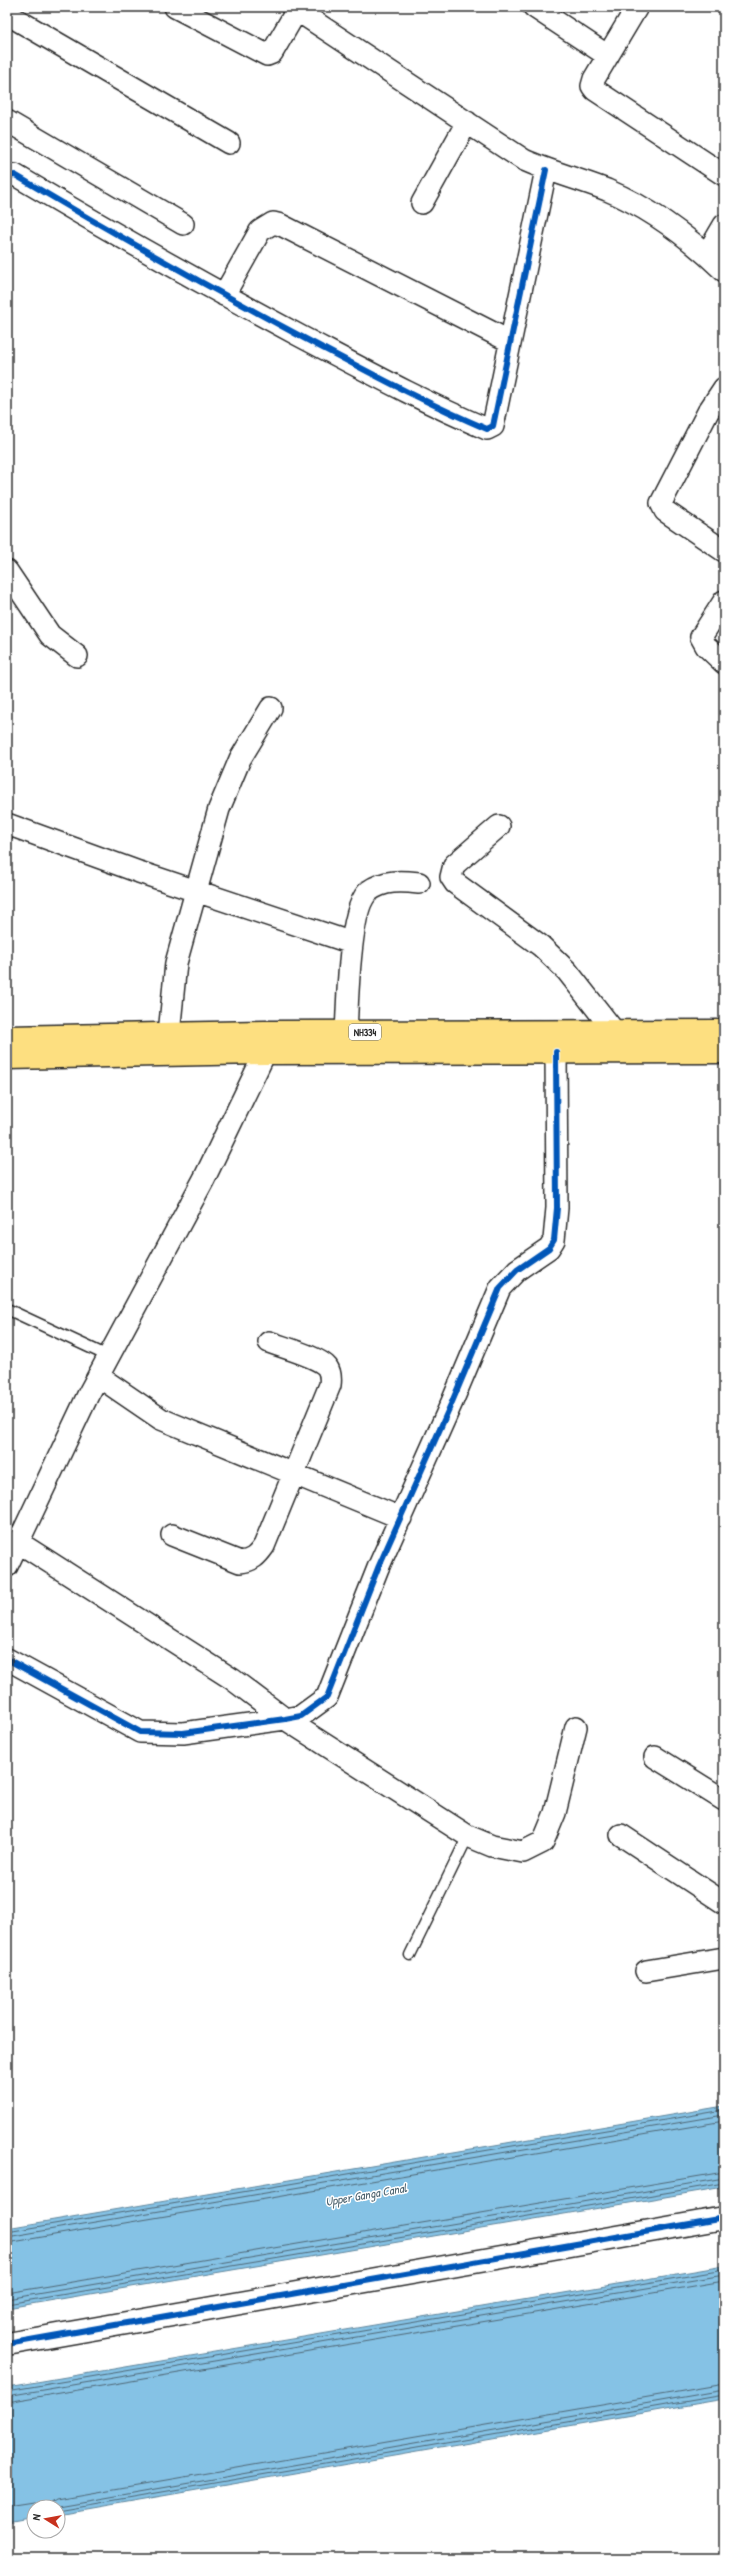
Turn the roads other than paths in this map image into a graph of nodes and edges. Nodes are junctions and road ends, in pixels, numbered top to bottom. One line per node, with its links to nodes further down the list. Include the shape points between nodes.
1 (175, 7): 4 (street, via 267,55 272,53)
2 (534, 7): 6 (street)
3 (636, 7): 6 (street)
4 (294, 8): 8 (street)
5 (7, 14): 9 (street)
6 (608, 56): 11 (street, via 592,82 595,90)
7 (7, 121): 14 (street)
8 (467, 122): 10 (street, via 524,160); 13 (street)
9 (229, 143)
10 (546, 170): 16 (street, via 608,191 640,207); 19 (street)
11 (724, 175)
12 (7, 176): 18 (street, via 15,175 144,252)
13 (422, 203)
14 (184, 224)
15 (724, 225): 16 (street)
16 (706, 254): 17 (street)
17 (724, 271)
18 (224, 295): 19 (street, via 260,231 273,223); 19 (street, via 486,429 493,426)
19 (509, 341)
20 (724, 388): 21 (street, via 708,412 661,503 665,511)
21 (724, 551)
22 (7, 572): 24 (street, via 50,635)
23 (724, 601): 25 (street, via 701,637 706,646)
24 (77, 656)
25 (724, 664)
26 (271, 708): 30 (street, via 230,779)
27 (7, 824): 30 (street)
28 (499, 826): 32 (street, via 454,865 451,877 455,883 541,946 567,971)
29 (419, 883): 31 (street, via 396,881 380,884 368,892 357,912)
30 (194, 890): 31 (street); 35 (street, via 176,963)
31 (352, 943): 34 (street)
32 (614, 1031): 33 (highway, NH334); 34 (highway, NH334)
33 (724, 1031)
34 (346, 1032): 35 (highway, NH334)
35 (169, 1034): 36 (highway, NH334)
36 (7, 1037)
37 (556, 1052): 38 (highway, NH334); 39 (highway, NH334); 46 (street, via 557,1208 554,1240 549,1248 517,1270 500,1288)
38 (724, 1052)
39 (265, 1053): 40 (highway, NH334); 43 (street, via 204,1179)
40 (7, 1058)
41 (7, 1309): 43 (lane)
42 (269, 1342): 45 (street, via 319,1361 327,1366 331,1375 330,1385)
43 (108, 1356): 44 (street)
44 (98, 1376): 45 (street, via 162,1419); 48 (street)
45 (293, 1474): 46 (street); 47 (street, via 264,1546 258,1555 249,1561 231,1559)
46 (401, 1518): 51 (street, via 378,1568 327,1697 301,1716)
47 (172, 1535)
48 (18, 1542): 49 (street); 51 (street, via 232,1679)
49 (7, 1566)
50 (7, 1659): 51 (street, via 140,1732 183,1734)
51 (285, 1719): 56 (street)
52 (576, 1727): 56 (street, via 555,1813 543,1842 523,1852 492,1846)
53 (655, 1757): 54 (street)
54 (724, 1800)
55 (621, 1835): 57 (street)
56 (468, 1836): 58 (lane)
57 (724, 1903)
58 (410, 1955)
59 (724, 1958): 60 (street)
60 (646, 1971)
61 (724, 2218): 62 (street)
62 (7, 2344)

